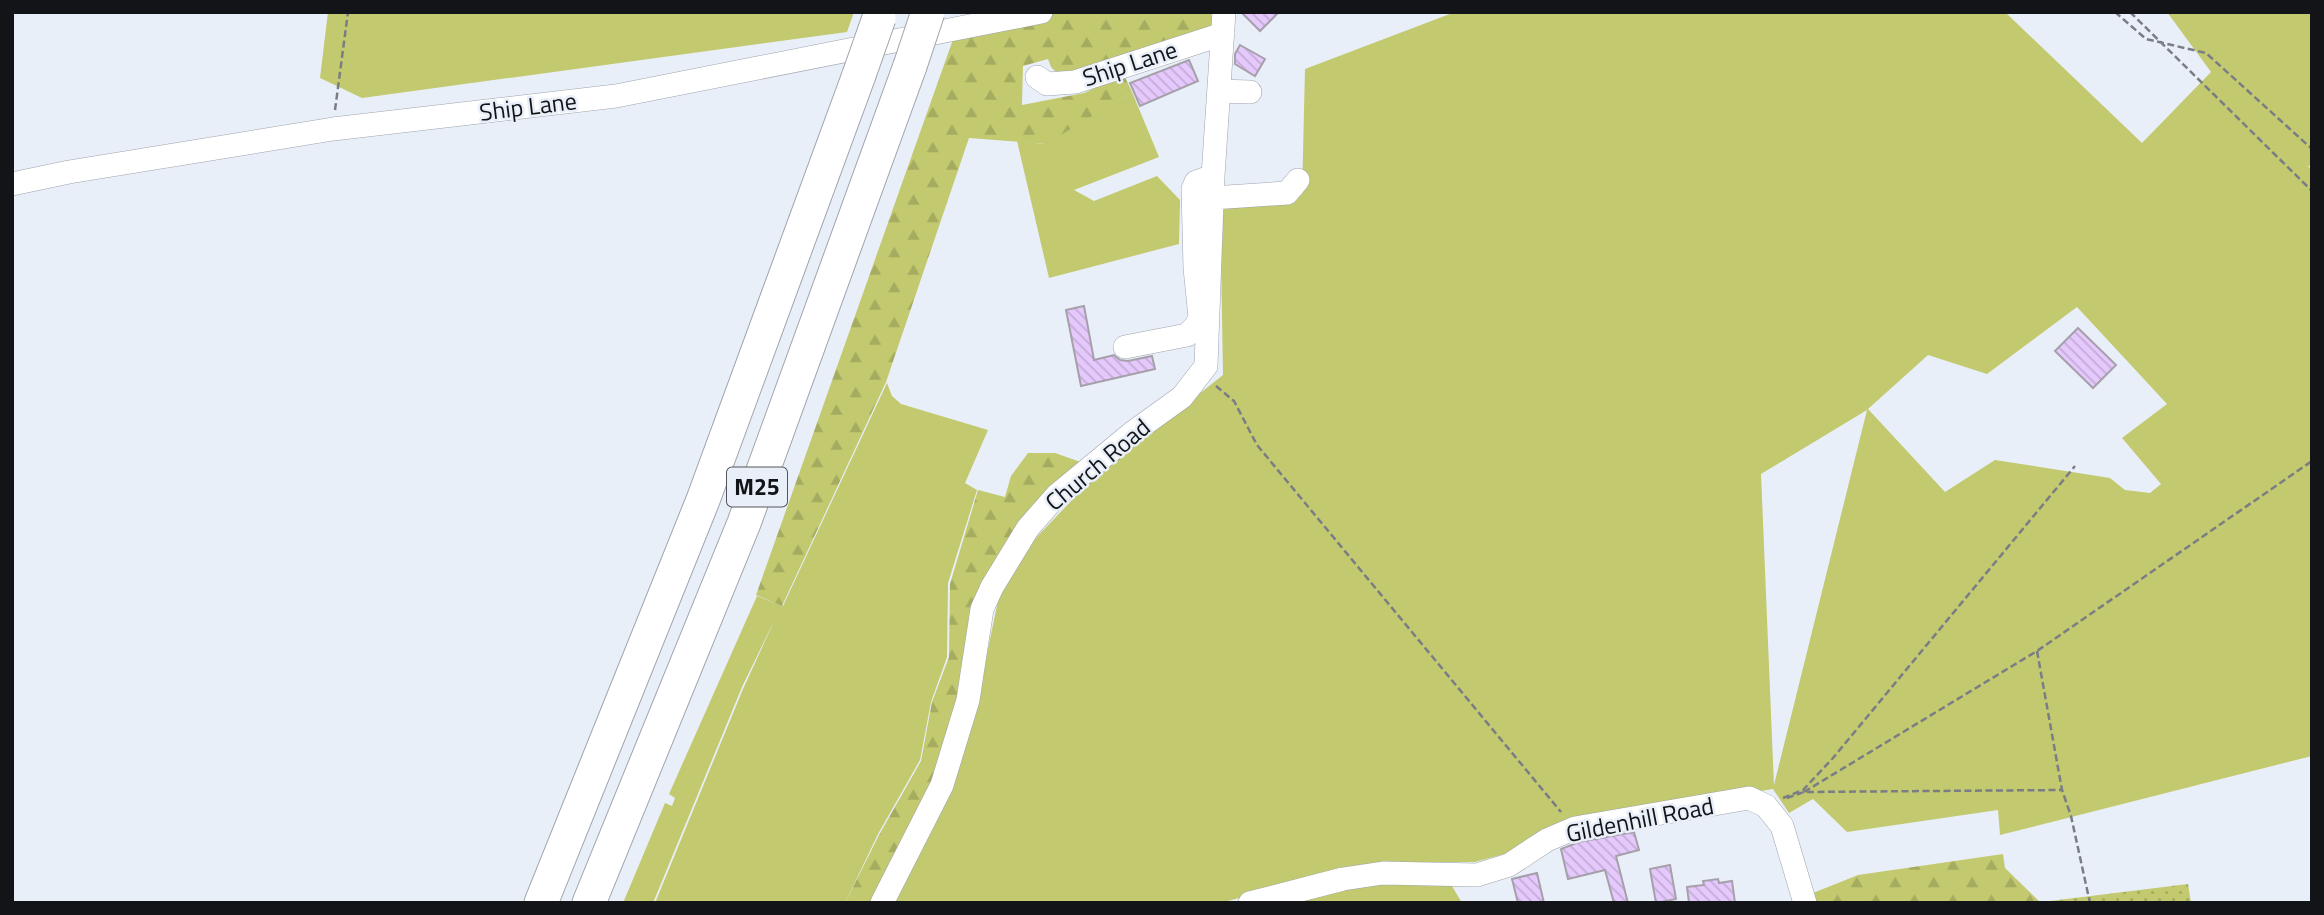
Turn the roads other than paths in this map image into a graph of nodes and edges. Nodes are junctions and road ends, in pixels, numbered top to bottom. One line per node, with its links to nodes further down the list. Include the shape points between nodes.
1 (929, 12): 13 (highway, M25, bridge, via 744,523)
2 (1041, 12): 9 (street, Ship Lane, via 616,96 332,129)
3 (880, 15): 12 (highway, M25, bridge, via 703,500)
4 (1224, 23): 5 (street, Ship Lane, via 1075,82 1047,84); 6 (street)
5 (1037, 77)
6 (1219, 91): 7 (street); 10 (street)
7 (1250, 92)
8 (1298, 180): 10 (street, via 1287,193)
9 (12, 184)
10 (1212, 187): 11 (street, via 1196,182 1193,189 1196,327 1187,335); 14 (street, Church Road, via 1206,366 1182,397 1057,495 1028,528 992,587 982,609 968,700 942,785)
11 (1125, 347)
12 (541, 903)
13 (589, 903)
14 (882, 903)
15 (1250, 903): 16 (street, Gildenhill Road, via 1383,873 1477,875 1509,865 1574,828 1749,798 1766,805 1782,826)
16 (1805, 903)

